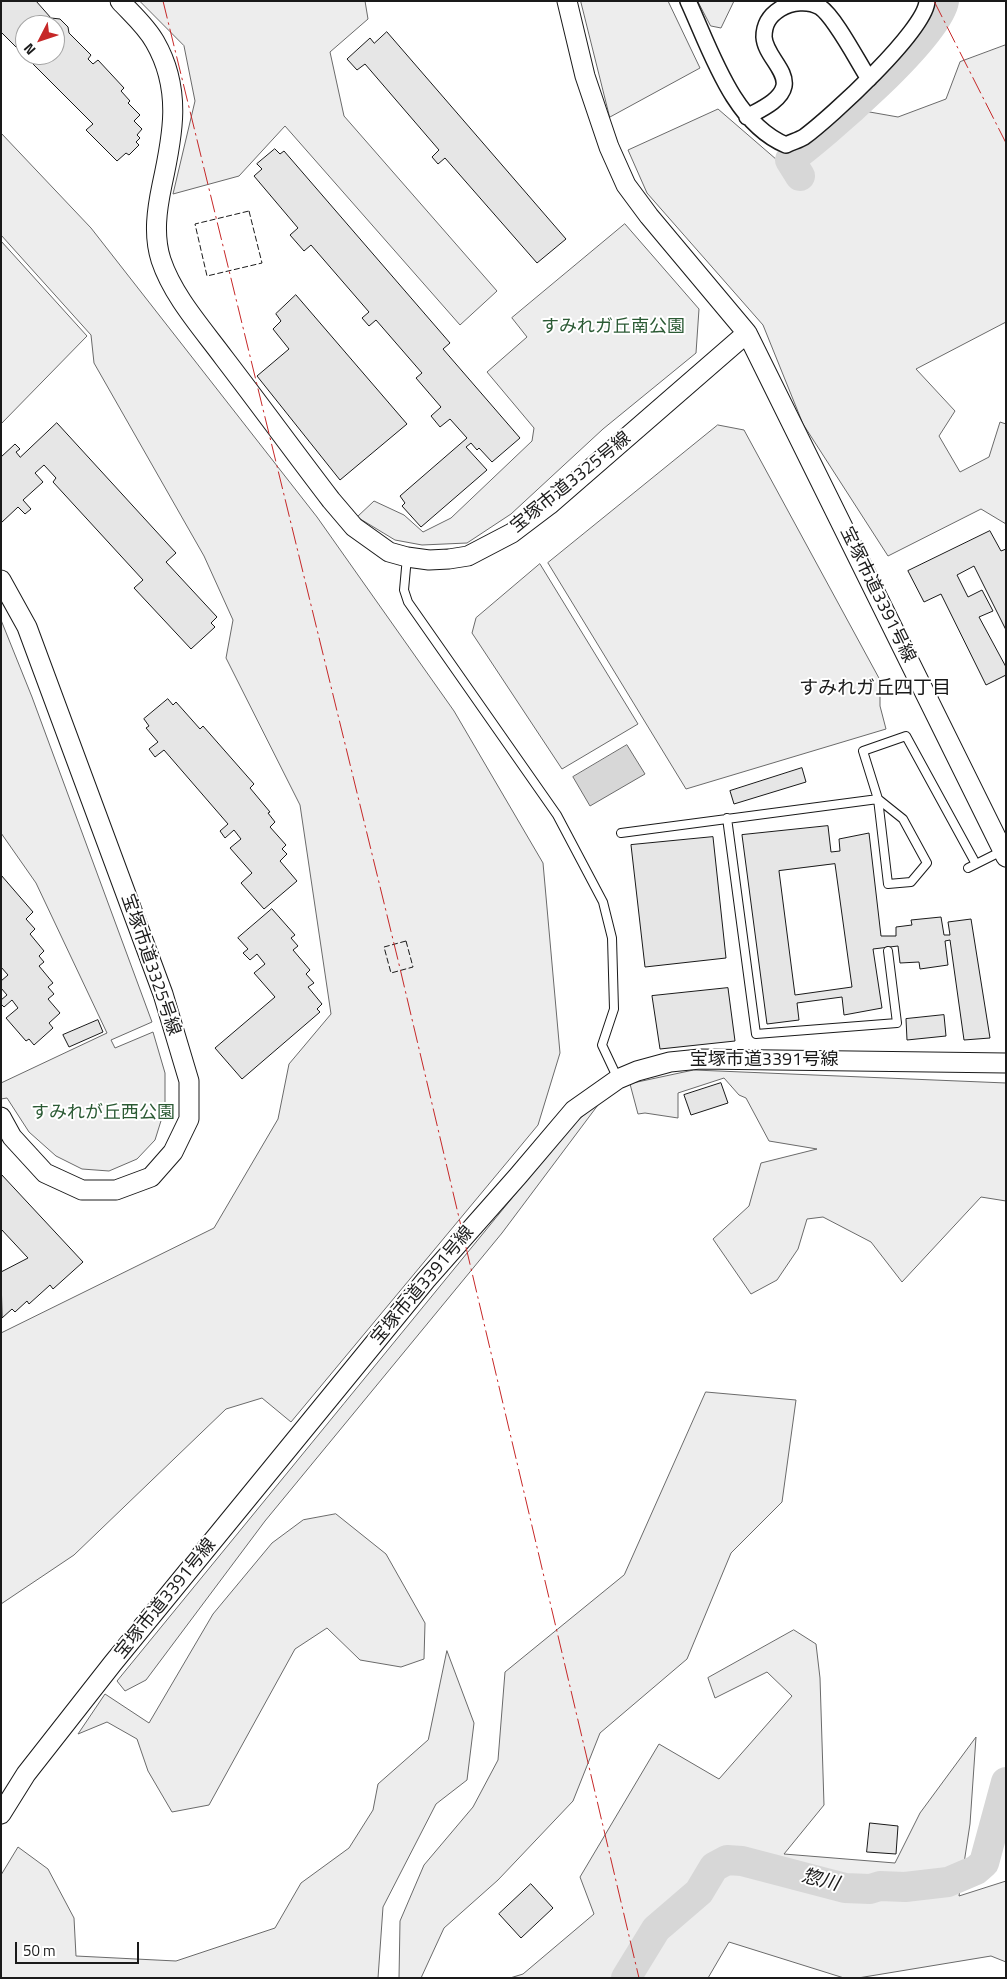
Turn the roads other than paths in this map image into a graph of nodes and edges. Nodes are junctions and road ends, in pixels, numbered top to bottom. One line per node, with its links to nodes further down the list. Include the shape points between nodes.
1 (120, 1): 8 (street, 宝塚市道3325号線, via 154,40 170,78 172,136 159,200 156,235 161,260 181,300 354,527 389,552)
2 (567, 1): 7 (street, via 585,76 609,147 626,185)
3 (688, 1): 6 (street, via 729,90)
4 (927, 1): 5 (street, via 911,33)
5 (869, 79): 6 (street, via 803,138 786,145 773,140); 6 (street, via 833,21 820,7 796,2 772,14 764,37 766,48 783,76 784,86 778,98)
6 (747, 117)
7 (747, 334): 8 (street, 宝塚市道3325号線, via 549,505 512,533 468,556 429,560); 13 (street, 宝塚市道3391号線)
8 (407, 557): 18 (lane, via 404,590 408,602 557,815 603,902 612,938 614,1009 602,1045)
9 (1, 580): 19 (street, 宝塚市道3325号線, via 27,627 162,994 189,1081 189,1119 173,1152 151,1177 116,1190 82,1190 45,1173 12,1137)
10 (878, 799): 10 (lane, via 902,819 927,863 911,882 888,884); 11 (lane); 14 (lane, via 863,751 906,736)
11 (727, 818): 12 (lane); 16 (lane, via 756,1034 897,1023)
12 (621, 833)
13 (1005, 852): 14 (lane)
14 (976, 864): 15 (lane)
15 (968, 868)
16 (888, 951)
17 (1006, 1063): 18 (street, 宝塚市道3391号線, via 700,1059 670,1062)
18 (618, 1079): 20 (street, 宝塚市道3391号線, via 574,1110 426,1280 107,1670 26,1774)
19 (1, 1117)
20 (1, 1814)

